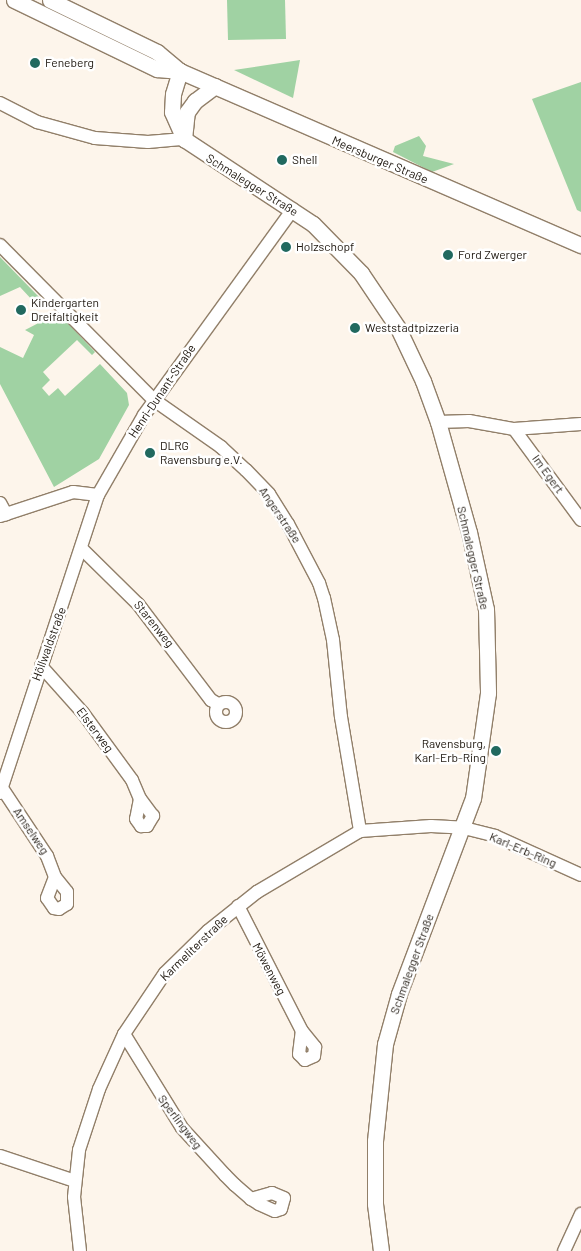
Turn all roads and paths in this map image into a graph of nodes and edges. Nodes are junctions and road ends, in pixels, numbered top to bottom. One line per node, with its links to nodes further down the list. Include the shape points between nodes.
1 (14, 0): 3 (street, Meersburger Straße, via 157,69)
2 (50, 0): 3 (street, Meersburger Straße, via 157,52)
3 (180, 72): 4 (street, Meersburger Straße); 6 (street, Schmalegger Straße, via 173,94 172,112)
4 (215, 86): 6 (street, via 194,101 187,112); 9 (street, Meersburger Straße)
5 (0, 103): 6 (street, via 37,122 96,138 148,142)
6 (184, 139): 7 (street, Schmalegger Straße, via 205,156)
7 (293, 209): 10 (street, Henri-Dunant-Straße); 11 (street, Schmalegger Straße, via 343,252 377,295 412,354)
8 (0, 245): 10 (street, Angerstraße)
9 (581, 245)
10 (154, 400): 14 (street, Henri-Dunant-Straße); 24 (street, Angerstraße, via 221,446 263,488 300,543 319,582 333,640 341,718)
11 (438, 422): 13 (street, via 469,421); 23 (street, Schmalegger Straße, via 478,568 488,631 489,668 483,743)
12 (581, 424): 13 (street)
13 (514, 428): 17 (street, Im Egert)
14 (98, 495): 16 (street, via 73,492); 18 (street, Höllwaldstraße)
15 (0, 503): 16 (street)
16 (3, 515)
17 (581, 520)
18 (82, 549): 19 (street, Höllwaldstraße); 20 (street, Starenweg, via 138,604 211,700)
19 (41, 666): 21 (street, Höllwaldstraße); 22 (street, Elsterweg, via 83,713 132,780)
20 (218, 704)
21 (1, 790): 26 (street, Amselweg, via 47,856)
22 (140, 799)
23 (464, 828): 24 (street, Karmeliterstraße, via 431,826); 25 (street, Karl-Erb-Ring, via 495,836); 35 (street, Schmalegger Straße, via 399,994 385,1044 375,1141 375,1204)
24 (360, 831): 27 (street, Karmeliterstraße)
25 (581, 875)
26 (55, 877)
27 (238, 906): 28 (street, Möwenweg); 29 (street, Karmeliterstraße, via 166,973)
28 (302, 1031)
29 (124, 1034): 31 (street, Karmeliterstraße, via 89,1117); 32 (street, Sperlingweg, via 182,1128)
30 (0, 1156): 31 (street)
31 (74, 1181): 34 (street, Karmeliterstraße, via 74,1214)
32 (251, 1198)
33 (581, 1214): 36 (street)
34 (80, 1251)
35 (381, 1251)
36 (564, 1251)

